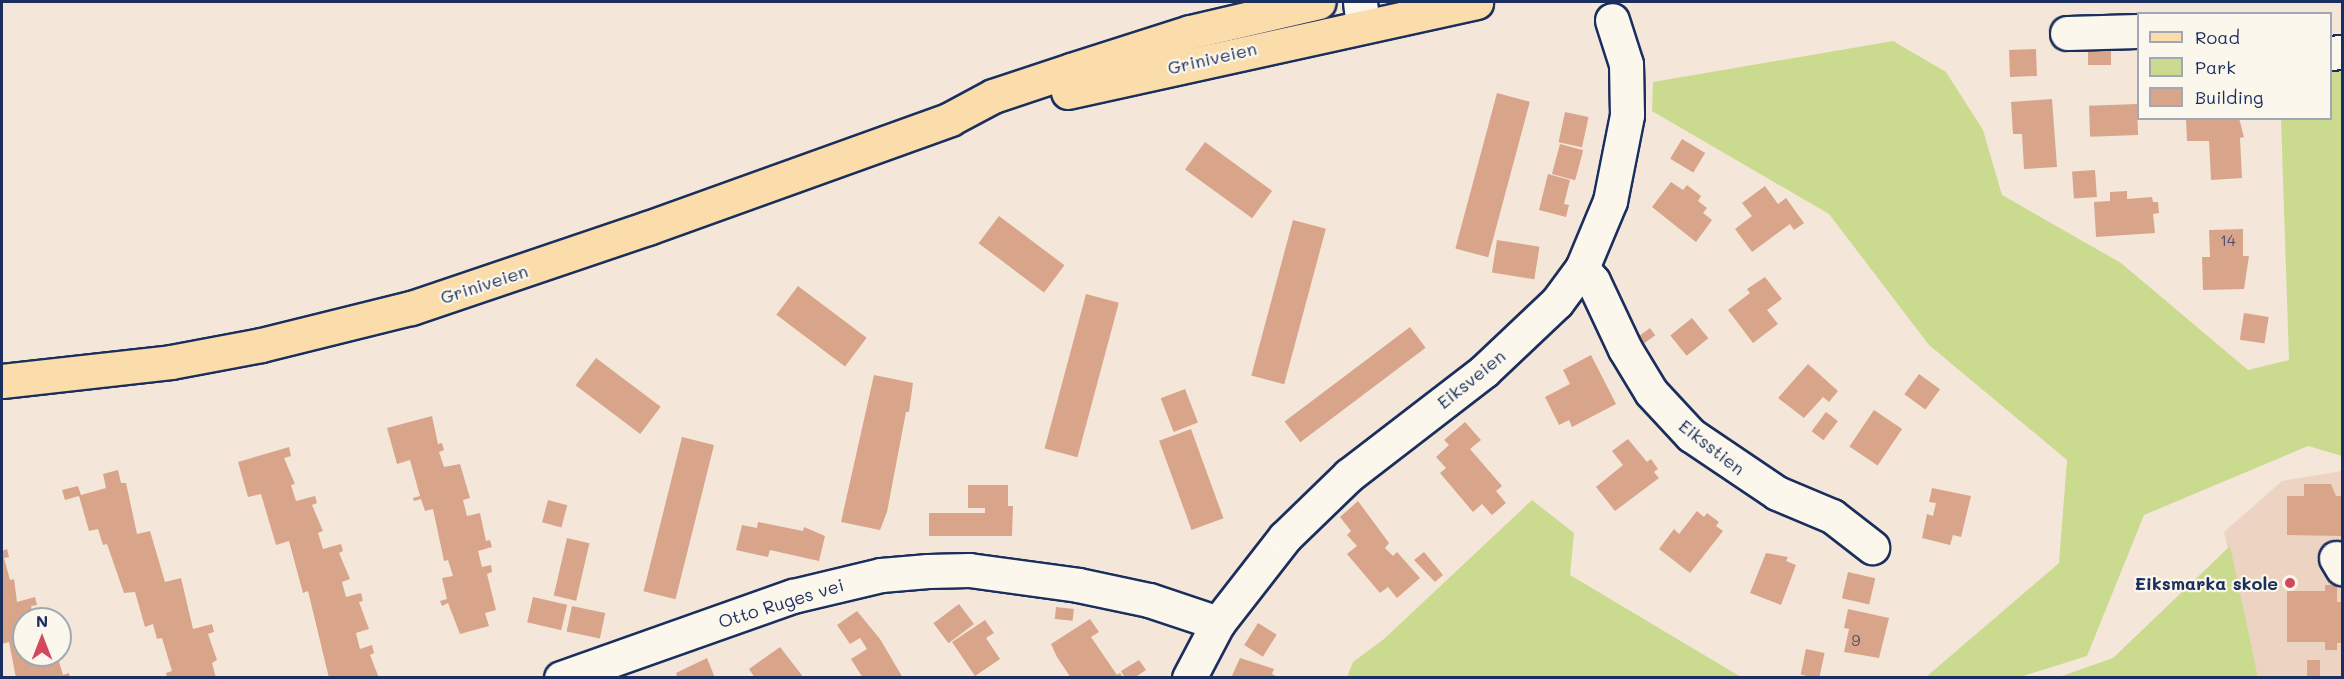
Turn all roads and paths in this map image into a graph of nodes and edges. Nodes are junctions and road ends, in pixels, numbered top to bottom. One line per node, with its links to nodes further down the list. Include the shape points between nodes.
1 (1319, 2): 7 (main road, Griniveien, via 1190,32 993,96)
2 (1476, 2): 3 (main road, Griniveien)
3 (1362, 13): 7 (main road, Griniveien, via 1002,111)
4 (1612, 20): 8 (street, Eiksveien, via 1626,64 1627,115 1610,201)
5 (2137, 31): 6 (street)
6 (2067, 33)
7 (950, 119): 9 (main road, Griniveien, via 411,308 261,345 171,362)
8 (1582, 268): 10 (street, Eiksstien, via 1593,280 1625,349 1651,392 1691,435 1777,493 1832,516); 11 (street, Eiksveien, via 1557,302 1492,363 1317,503 1252,575)
9 (2, 381)
10 (1872, 547)
11 (1218, 623): 12 (street, Otto Ruges vei, via 1149,600 1078,585 969,570 928,571 880,575 793,596); 14 (street, Eiksveien)
12 (608, 669): 13 (street, Otto Ruges vei)
13 (561, 678)
14 (1190, 678)

